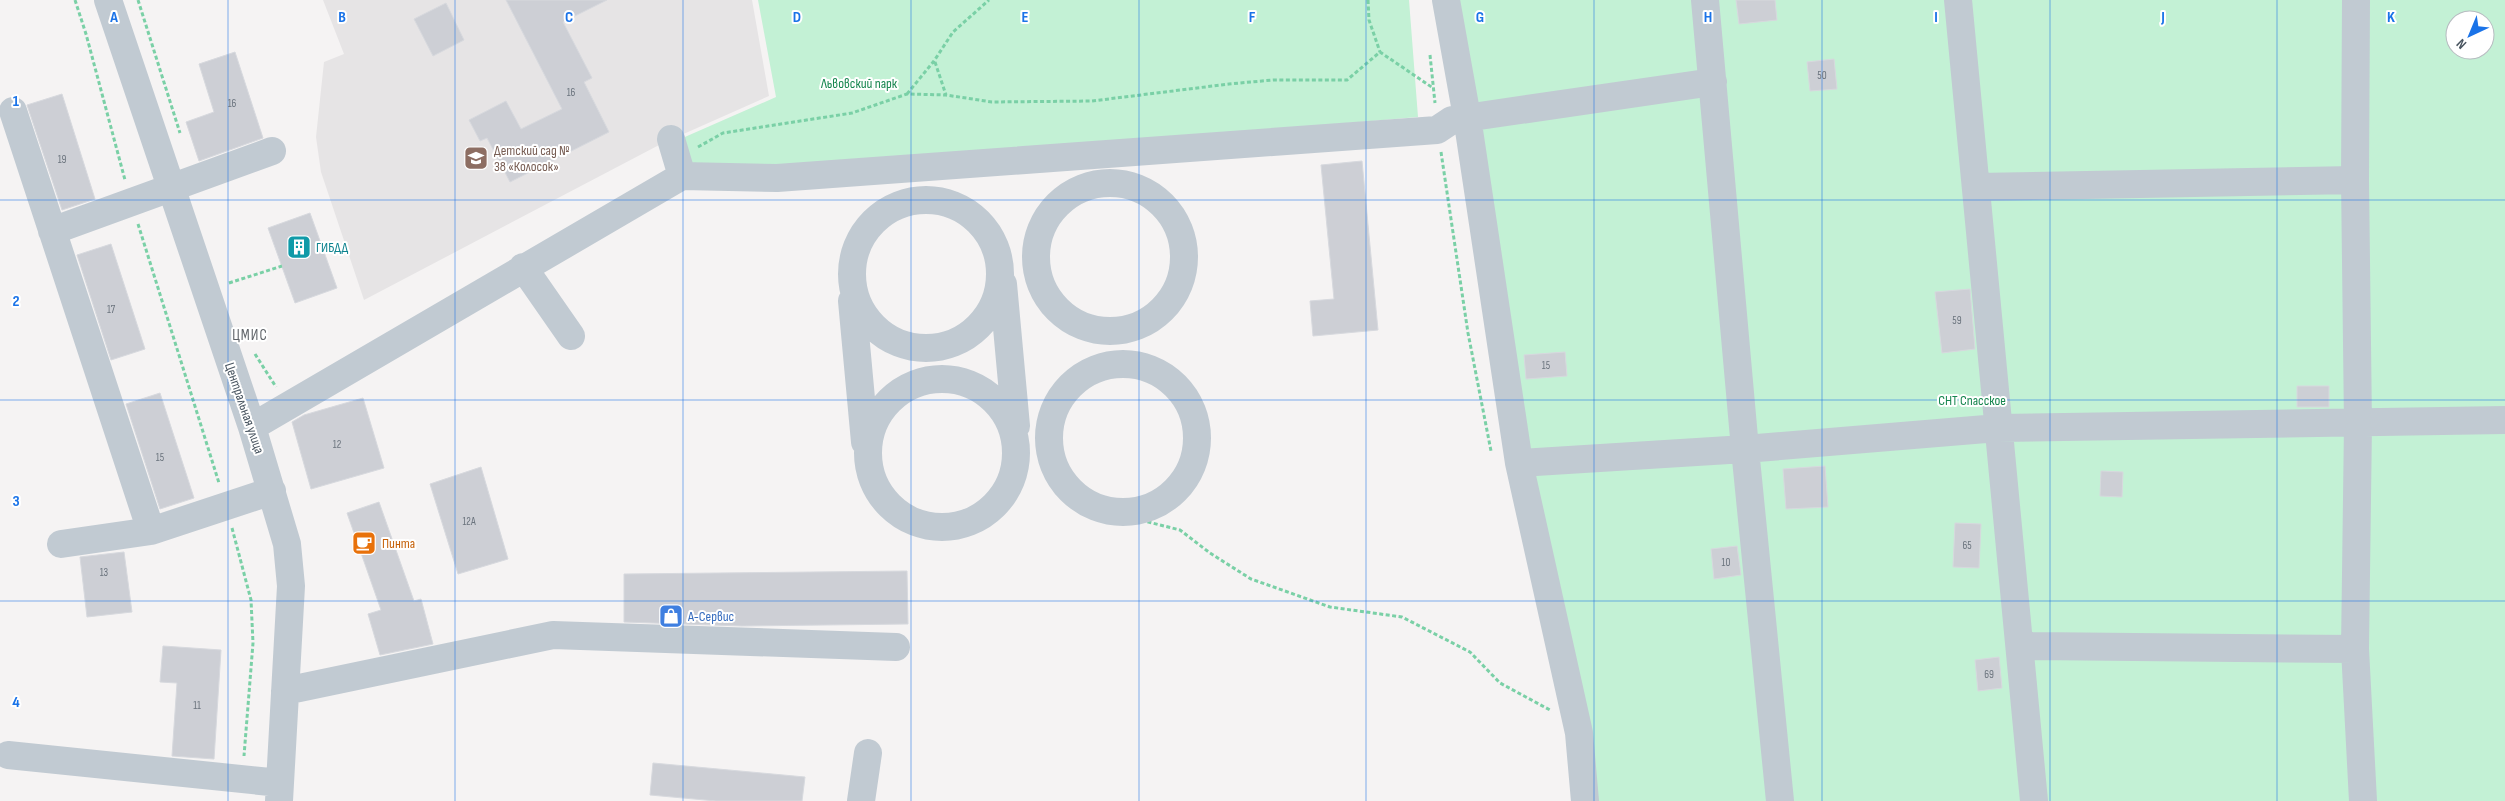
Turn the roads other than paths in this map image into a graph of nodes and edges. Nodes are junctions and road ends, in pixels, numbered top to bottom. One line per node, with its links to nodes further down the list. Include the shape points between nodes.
1 (108, 0): 12 (street, Центральная улица)
2 (1446, 0): 8 (street)
3 (1705, 0): 6 (street)
4 (1958, 0): 11 (street)
5 (2356, 0): 10 (street)
6 (1713, 82): 8 (street); 26 (street)
7 (13, 111): 13 (street)
8 (1467, 118): 16 (street, via 1452,120 1437,130 778,178 677,158); 27 (street)
9 (272, 151): 12 (street)
10 (2355, 180): 11 (street); 22 (street)
11 (1976, 187): 24 (street)
12 (171, 188): 13 (street); 23 (street, Центральная улица)
13 (52, 231): 30 (street)
14 (1036, 257): 15 (street); 18 (street, via 1035,271 1052,306 1084,329); 18 (street, via 1038,232 1060,199 1096,182 1135,186 1168,208 1184,244 1181,283 1159,315)
15 (1000, 260): 17 (street, via 984,225 951,202 912,199 876,216 854,248); 17 (street, via 997,300 975,332 939,348 900,345 868,323); 25 (street)
16 (523, 267): 19 (street); 23 (street)
17 (851, 287): 28 (street)
18 (1123, 332): 20 (street)
19 (571, 336)
20 (1149, 366): 20 (street, via 1110,363 1074,380 1052,412 1048,451 1065,487 1098,509 1137,512 1172,496 1195,464 1198,424 1181,389)
21 (2505, 420): 22 (street)
22 (2358, 424): 24 (street); 34 (street)
23 (252, 427): 29 (street, Центральная улица)
24 (1998, 428): 26 (street); 33 (street)
25 (1017, 440): 28 (street, via 1000,404 968,382 929,378 893,395 871,427); 28 (street, via 1014,479 992,511 956,528 917,525 908,519 884,502)
26 (1745, 449): 27 (street); 41 (street)
27 (1519, 463): 40 (street, via 1579,733)
28 (868, 466)
29 (272, 491): 30 (street); 35 (street, Центральная улица, via 287,544 290,568)
30 (151, 530): 31 (street)
31 (61, 544)
32 (896, 646): 35 (street, via 553,634)
33 (2020, 646): 34 (street); 42 (street)
34 (2355, 649): 43 (street)
35 (285, 691): 38 (street, Центральная улица)
36 (868, 753): 39 (street)
37 (8, 755): 38 (street, via 242,779)
38 (279, 792)
39 (861, 801)
40 (1585, 801)
41 (1780, 801)
42 (2034, 801)
43 (2363, 801)

